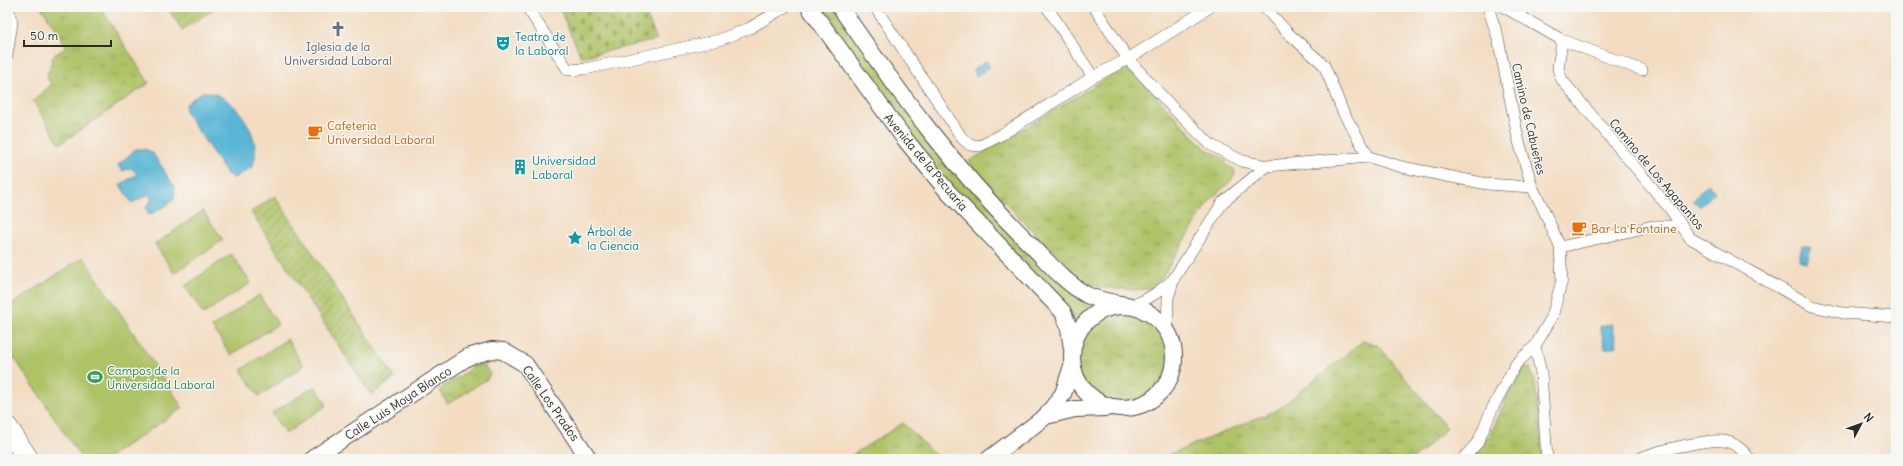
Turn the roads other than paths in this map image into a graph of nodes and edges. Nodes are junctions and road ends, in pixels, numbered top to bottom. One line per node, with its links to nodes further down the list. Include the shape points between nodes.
1 (8, 7): 14 (street, via 12,23)
2 (527, 7): 3 (street, via 568,70 585,69 719,40 750,28)
3 (785, 7)
4 (809, 7): 28 (street, Avenida de la Pecuaria, via 904,138 948,192 1063,312 1069,328)
5 (840, 7): 24 (street, Avenida de la Pecuaria, via 923,123 956,164 1013,226 1074,287 1089,296)
6 (875, 7): 17 (street, via 957,132 970,145 980,146 1001,135)
7 (1047, 7): 17 (street)
8 (1094, 7): 15 (street)
9 (1210, 7): 15 (street)
10 (1264, 7): 18 (street, via 1288,33 1324,65 1343,112)
11 (1488, 7): 20 (street, Camino de Cabueñes, via 1498,38 1518,138)
12 (1504, 7): 13 (street)
13 (1562, 40): 16 (street); 21 (street, Camino de Los Agapantos, via 1558,69 1562,80 1671,210)
14 (7, 55)
15 (1128, 59): 17 (street); 19 (street, via 1211,146 1242,161)
16 (1642, 70)
17 (1093, 76)
18 (1369, 157): 19 (street); 20 (street, via 1402,167 1487,184)
19 (1267, 166): 23 (street, via 1223,202)
20 (1532, 187): 22 (street, Camino de Cabueñes)
21 (1680, 226): 22 (street, via 1653,226); 25 (street, Camino de Los Agapantos, via 1690,238 1812,306 1843,313)
22 (1560, 247): 27 (street, Camino de Cabueñes, via 1562,280 1552,317)
23 (1174, 278): 24 (street, via 1160,291); 26 (street, via 1168,298)
24 (1131, 306): 26 (street, via 1155,317); 28 (street, via 1114,306 1100,310 1078,330)
25 (1896, 317)
26 (1167, 332): 31 (street, via 1174,358 1171,373 1163,389 1144,404)
27 (1535, 346): 38 (street, Camino de Cabueñes, via 1516,364 1478,442); 39 (street, via 1541,373)
28 (1072, 349): 30 (street)
29 (484, 350): 35 (street, Calle Luis Moya Blanco, via 468,357); 36 (street, Calle Los Prados, via 503,351 525,364)
30 (1072, 366): 31 (street, via 1078,382 1094,401); 32 (street, via 1063,394)
31 (1117, 408): 32 (street, via 1075,409)
32 (1046, 416): 37 (street)
33 (18, 443): 34 (highway)
34 (31, 459)
35 (312, 459)
36 (589, 459)
37 (989, 459)
38 (1463, 459)
39 (1547, 459)
40 (1639, 459): 41 (street, via 1652,453 1710,441 1723,441 1743,450)
41 (1750, 459)

